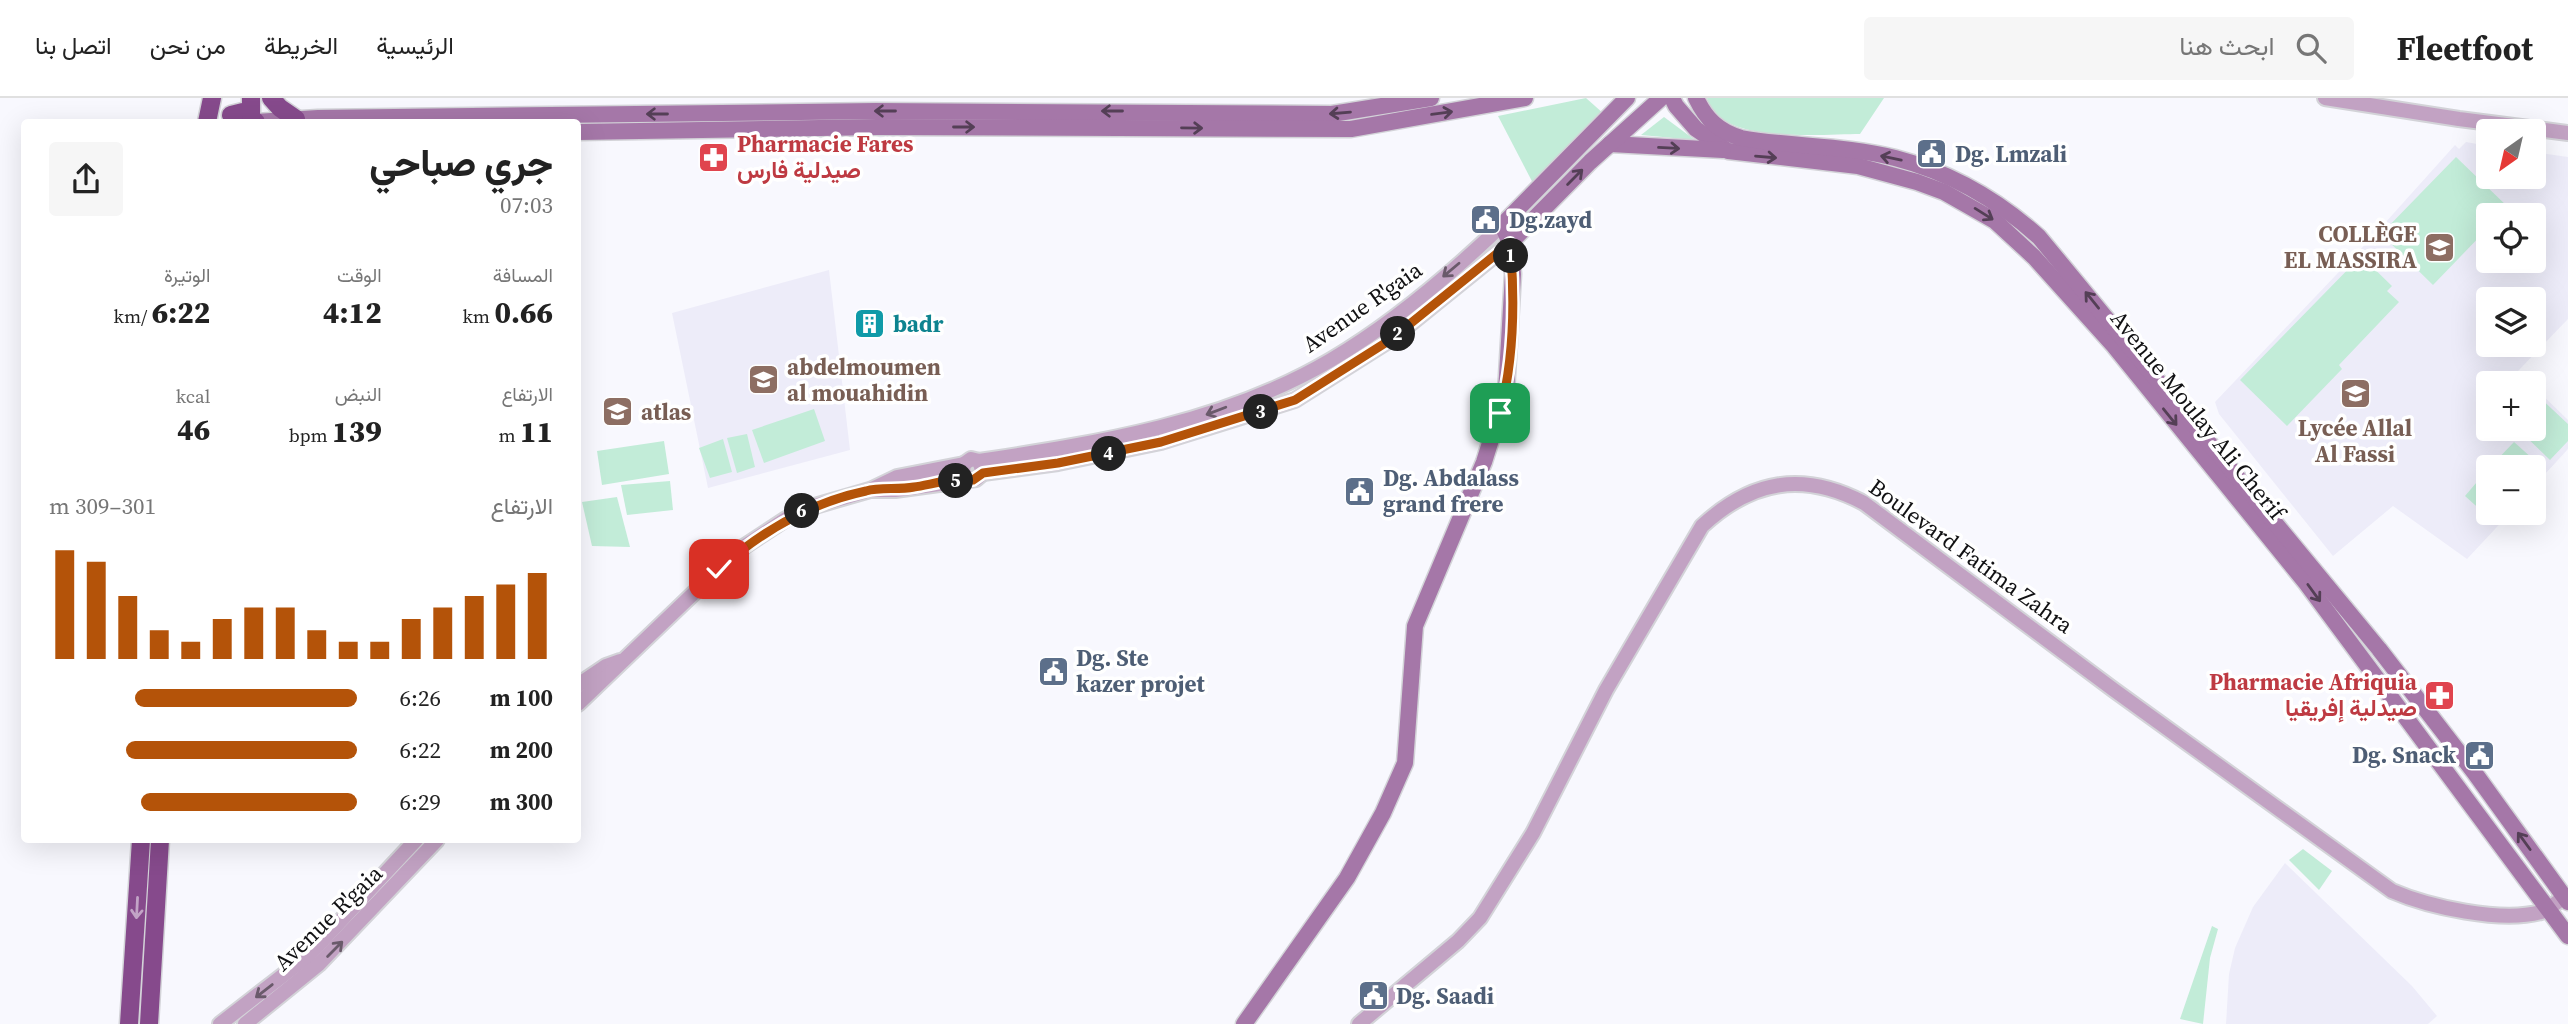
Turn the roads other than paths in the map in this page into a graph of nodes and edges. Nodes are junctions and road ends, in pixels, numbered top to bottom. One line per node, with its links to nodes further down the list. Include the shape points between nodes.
1 (212, 98): 13 (highway)
2 (271, 98): 14 (highway)
3 (1431, 98): 14 (main road, one-way to 14, via 1332,114 876,111)
4 (1525, 98): 15 (main road, one-way to 4, via 877,127 1352,130)
5 (1628, 98): 19 (main road, Avenue R'gaia)
6 (1652, 98): 7 (main road)
7 (1662, 98): 17 (main road, Avenue R'gaia)
8 (1672, 98): 18 (main road, Avenue Moulay Ali Cherif, via 1696,130)
9 (1696, 98): 29 (main road, Avenue Moulay Ali Cherif, one-way to 9, via 2379,649 2039,237 1998,204 1933,170 1893,157 1726,134)
10 (2325, 98): 16 (street)
11 (229, 112): 12 (highway)
12 (253, 115): 14 (main road)
13 (208, 119)
14 (296, 119)
15 (581, 132)
16 (2568, 133)
17 (1610, 145): 18 (main road, one-way to 18); 20 (main road, Avenue R'gaia, one-way to 17)
18 (1728, 150): 30 (main road, Avenue Moulay Ali Cherif, one-way to 30, via 1858,166 1944,192 1995,221 2034,257 2114,346 2306,583)
19 (1503, 225): 20 (main road); 21 (street, Avenue R'gaia, one-way to 21, via 1366,338 1286,383 1153,430)
20 (1510, 243): 21 (street, Avenue R'gaia, via 1390,340 1295,400 1161,442 1058,463); 36 (main road, via 1513,274 1506,392 1484,463 1415,626 1405,763 1347,878)
21 (973, 469): 22 (street, Avenue R'gaia, via 895,490 870,490 808,509 745,546)
22 (622, 661): 23 (street, Avenue R'gaia); 24 (street, Avenue R'gaia)
23 (581, 683)
24 (581, 702)
25 (141, 843): 32 (highway, one-way to 32)
26 (160, 843): 33 (highway)
27 (413, 843): 34 (street, Avenue R'gaia, one-way to 34, via 309,956)
28 (434, 843): 35 (street, Avenue R'gaia, one-way to 28, via 319,964)
29 (2566, 900): 30 (street)
30 (2549, 908): 31 (main road, Avenue Moulay Ali Cherif); 37 (street, Boulevard Fatima Zahra, via 2497,914 2468,911 2410,898 2379,884 1864,503 1816,485 1778,485 1724,506 1702,526 1606,690 1533,833 1480,919)
31 (2568, 936)
32 (129, 1024)
33 (149, 1024)
34 (220, 1024)
35 (245, 1024)
36 (1244, 1024)
37 (1359, 1024)

